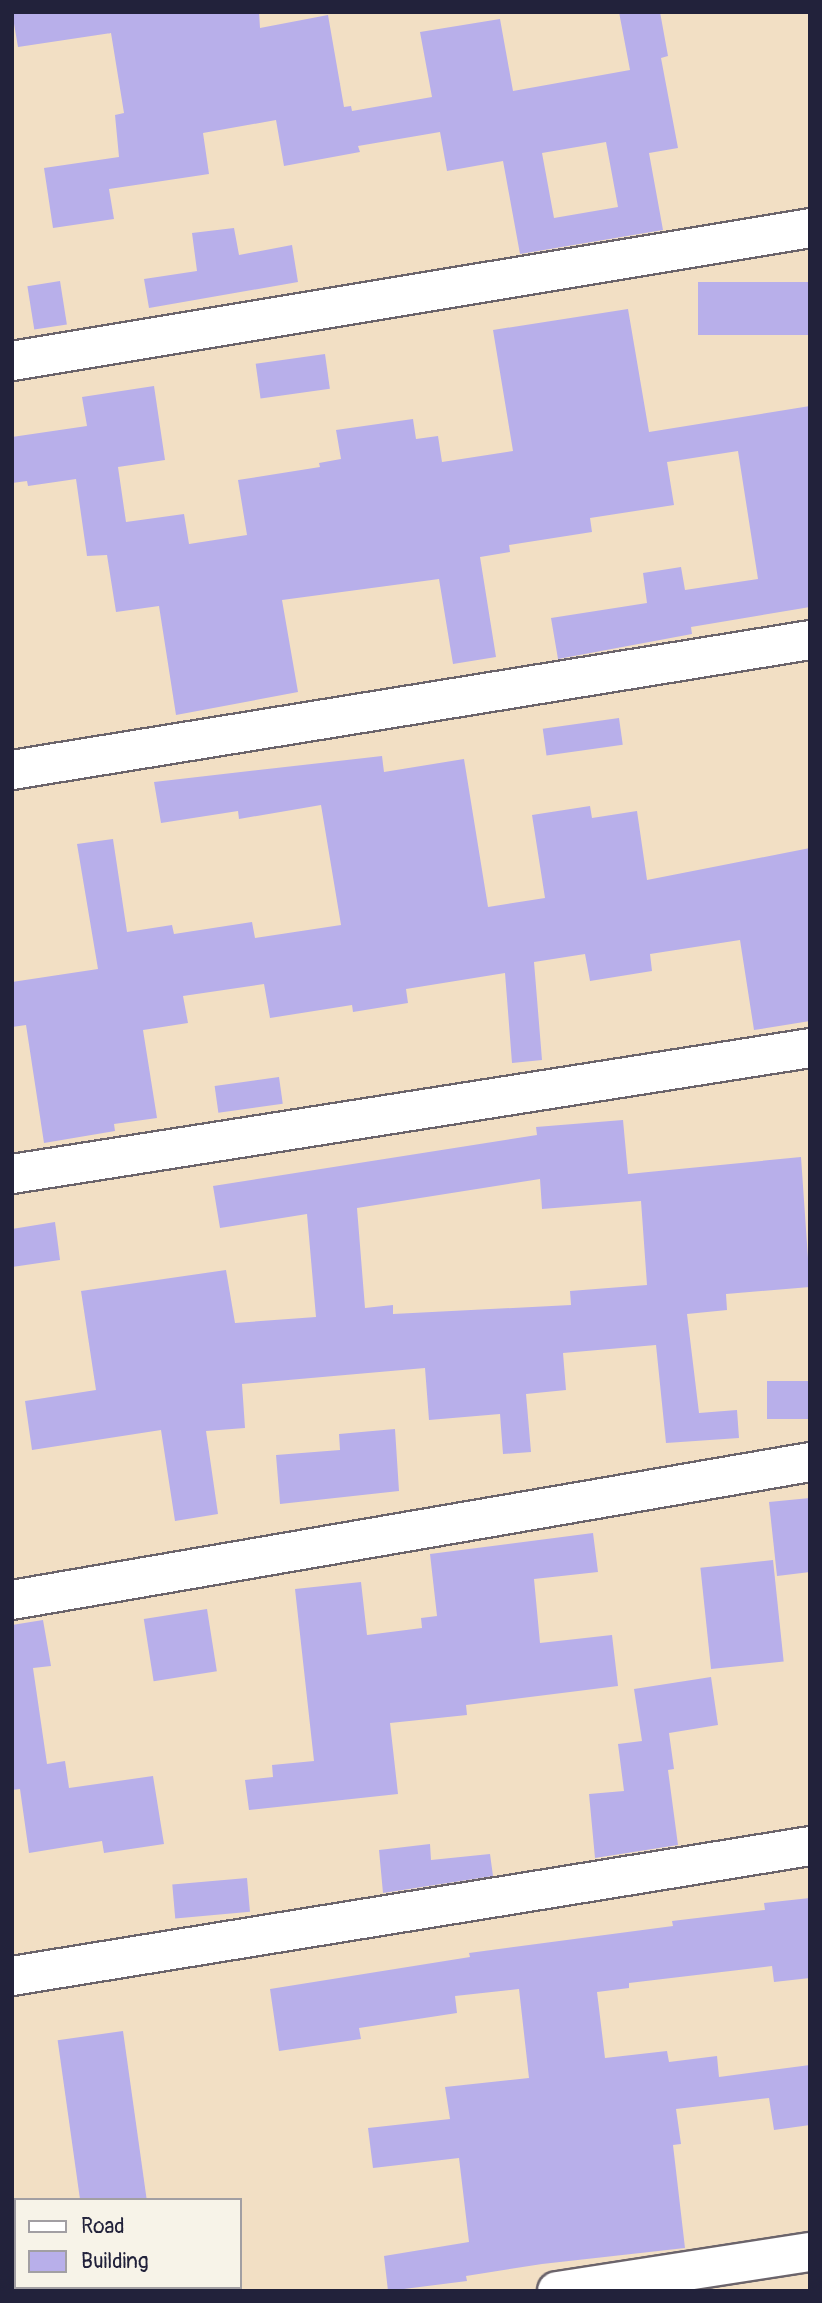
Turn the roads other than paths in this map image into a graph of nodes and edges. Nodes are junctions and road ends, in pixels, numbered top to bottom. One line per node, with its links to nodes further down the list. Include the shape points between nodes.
1 (810, 228): 2 (street)
2 (12, 361)
3 (810, 640): 4 (street)
4 (12, 770)
5 (810, 1048): 6 (street)
6 (12, 1174)
7 (810, 1462): 8 (street)
8 (12, 1600)
9 (810, 1846): 10 (street)
10 (12, 1976)
11 (810, 2252): 12 (street)
12 (557, 2291)

